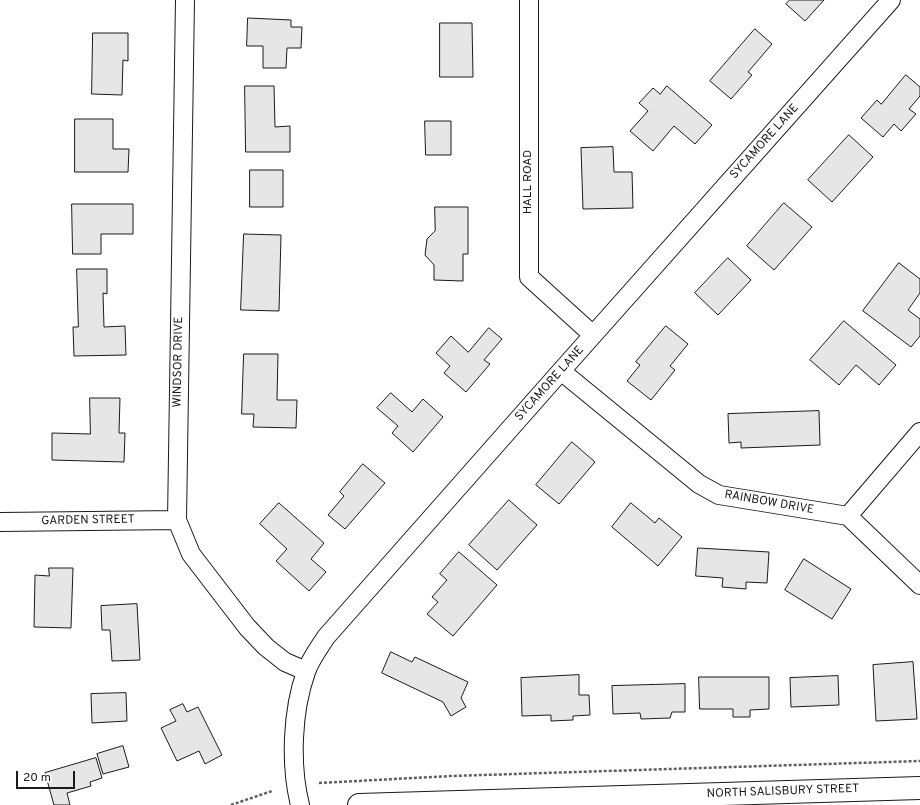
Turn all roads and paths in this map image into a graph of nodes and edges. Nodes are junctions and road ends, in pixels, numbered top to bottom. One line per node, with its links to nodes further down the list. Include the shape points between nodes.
1 (185, 0): 8 (street, WINDSOR DRIVE)
2 (529, 0): 4 (street, HALL ROAD, via 528,276)
3 (892, 0): 4 (street, SYCAMORE LANE)
4 (593, 335): 5 (street, SYCAMORE LANE)
5 (560, 371): 7 (street, RAINBOW DRIVE, via 699,484 719,495); 11 (street, SYCAMORE LANE, via 326,637)
6 (920, 432): 7 (street)
7 (848, 516): 10 (street)
8 (177, 520): 9 (street, GARDEN STREET); 11 (street, WINDSOR DRIVE, via 191,554 247,627 285,662)
9 (0, 522)
10 (920, 585)
11 (306, 671): 17 (street, SYCAMORE LANE, via 298,700 295,736 294,770)
12 (920, 761): 13 (path, via 451,776)
13 (319, 783)
14 (920, 788): 18 (street, NORTH SALISBURY STREET)
15 (272, 791): 16 (path)
16 (231, 805)
17 (300, 805)
18 (359, 805)

